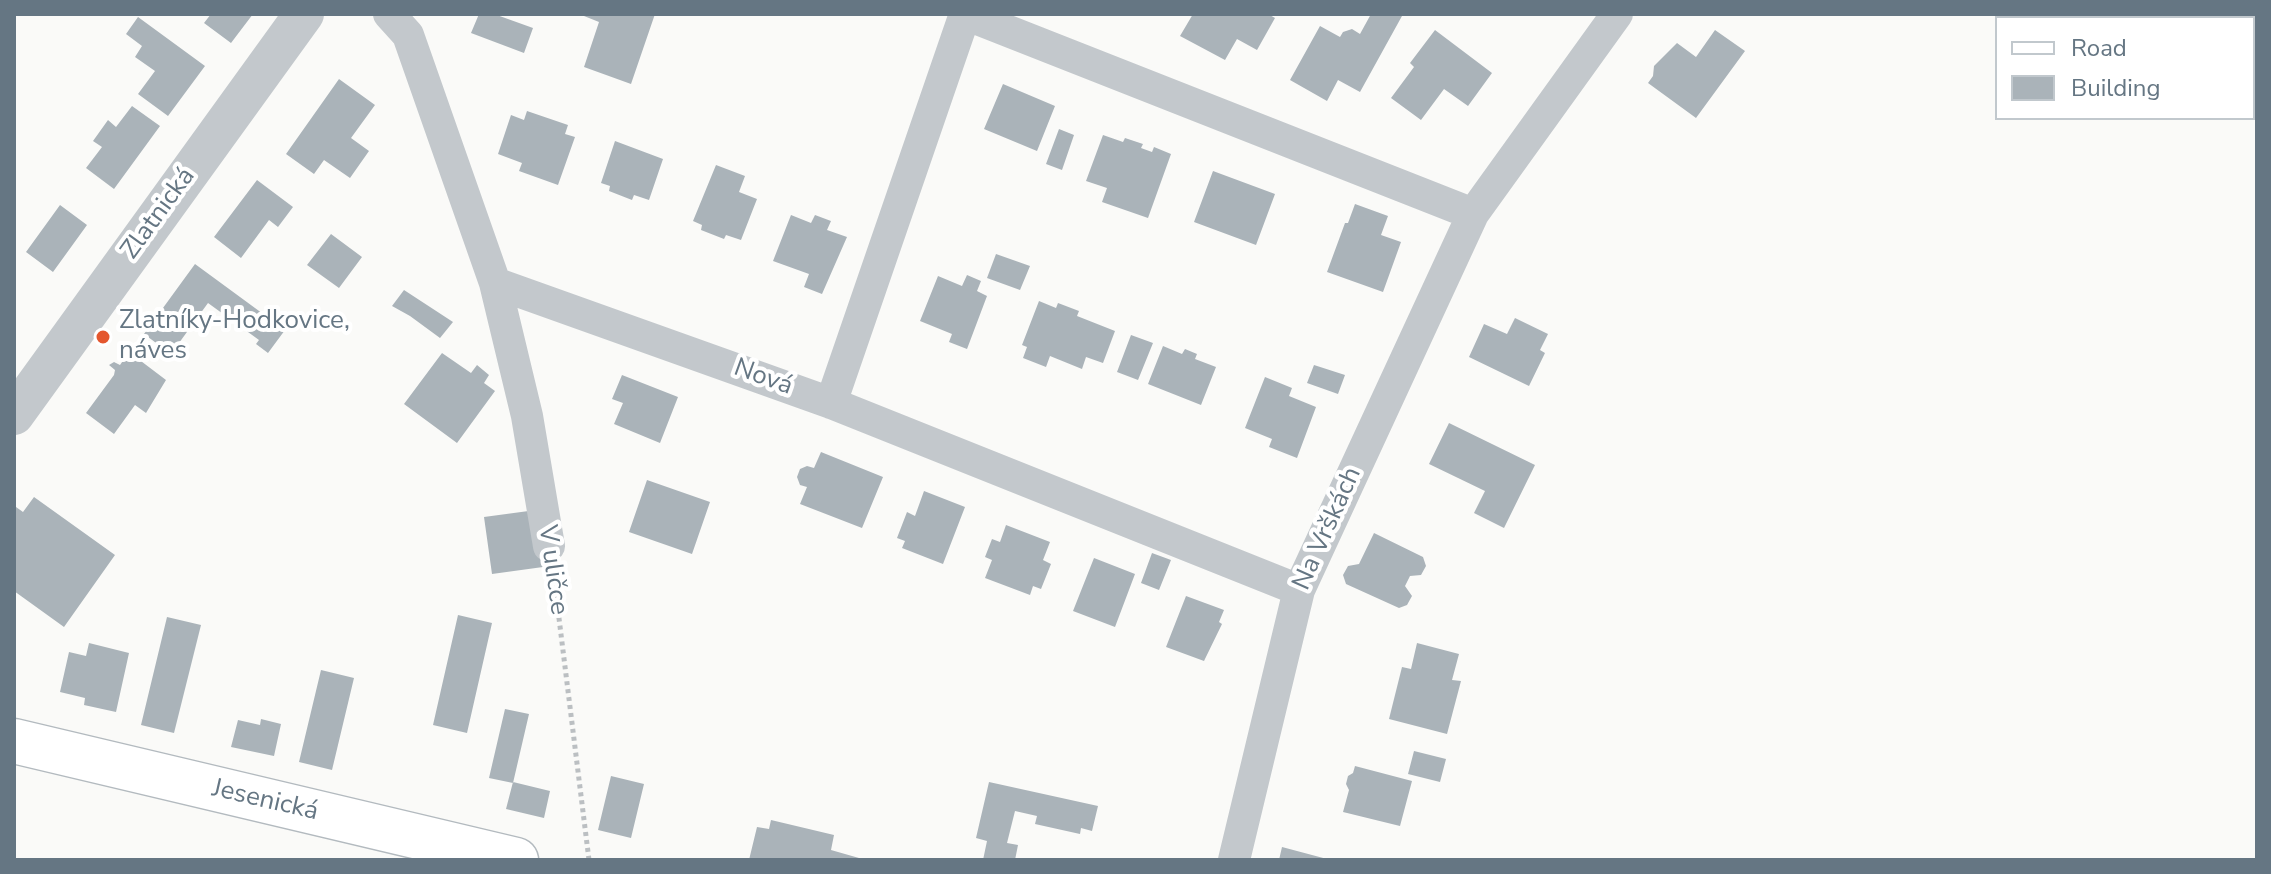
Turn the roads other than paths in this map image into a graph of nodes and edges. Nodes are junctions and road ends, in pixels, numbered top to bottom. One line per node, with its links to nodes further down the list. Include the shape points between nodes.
1 (304, 14): 8 (street, Zlatnická)
2 (389, 14): 6 (street, via 408,35)
3 (965, 14): 5 (street); 7 (street)
4 (1617, 14): 5 (street, Na Vrškách)
5 (1473, 214): 10 (street, Na Vrškách)
6 (495, 283): 7 (street, Nová); 9 (street, V uličce, via 527,416)
7 (831, 403): 10 (street, Nová)
8 (14, 415)
9 (549, 546)
10 (1299, 590): 13 (street, Na Vrškách)
11 (14, 741): 12 (main road, Jesenická)
12 (516, 860)
13 (1234, 860)

